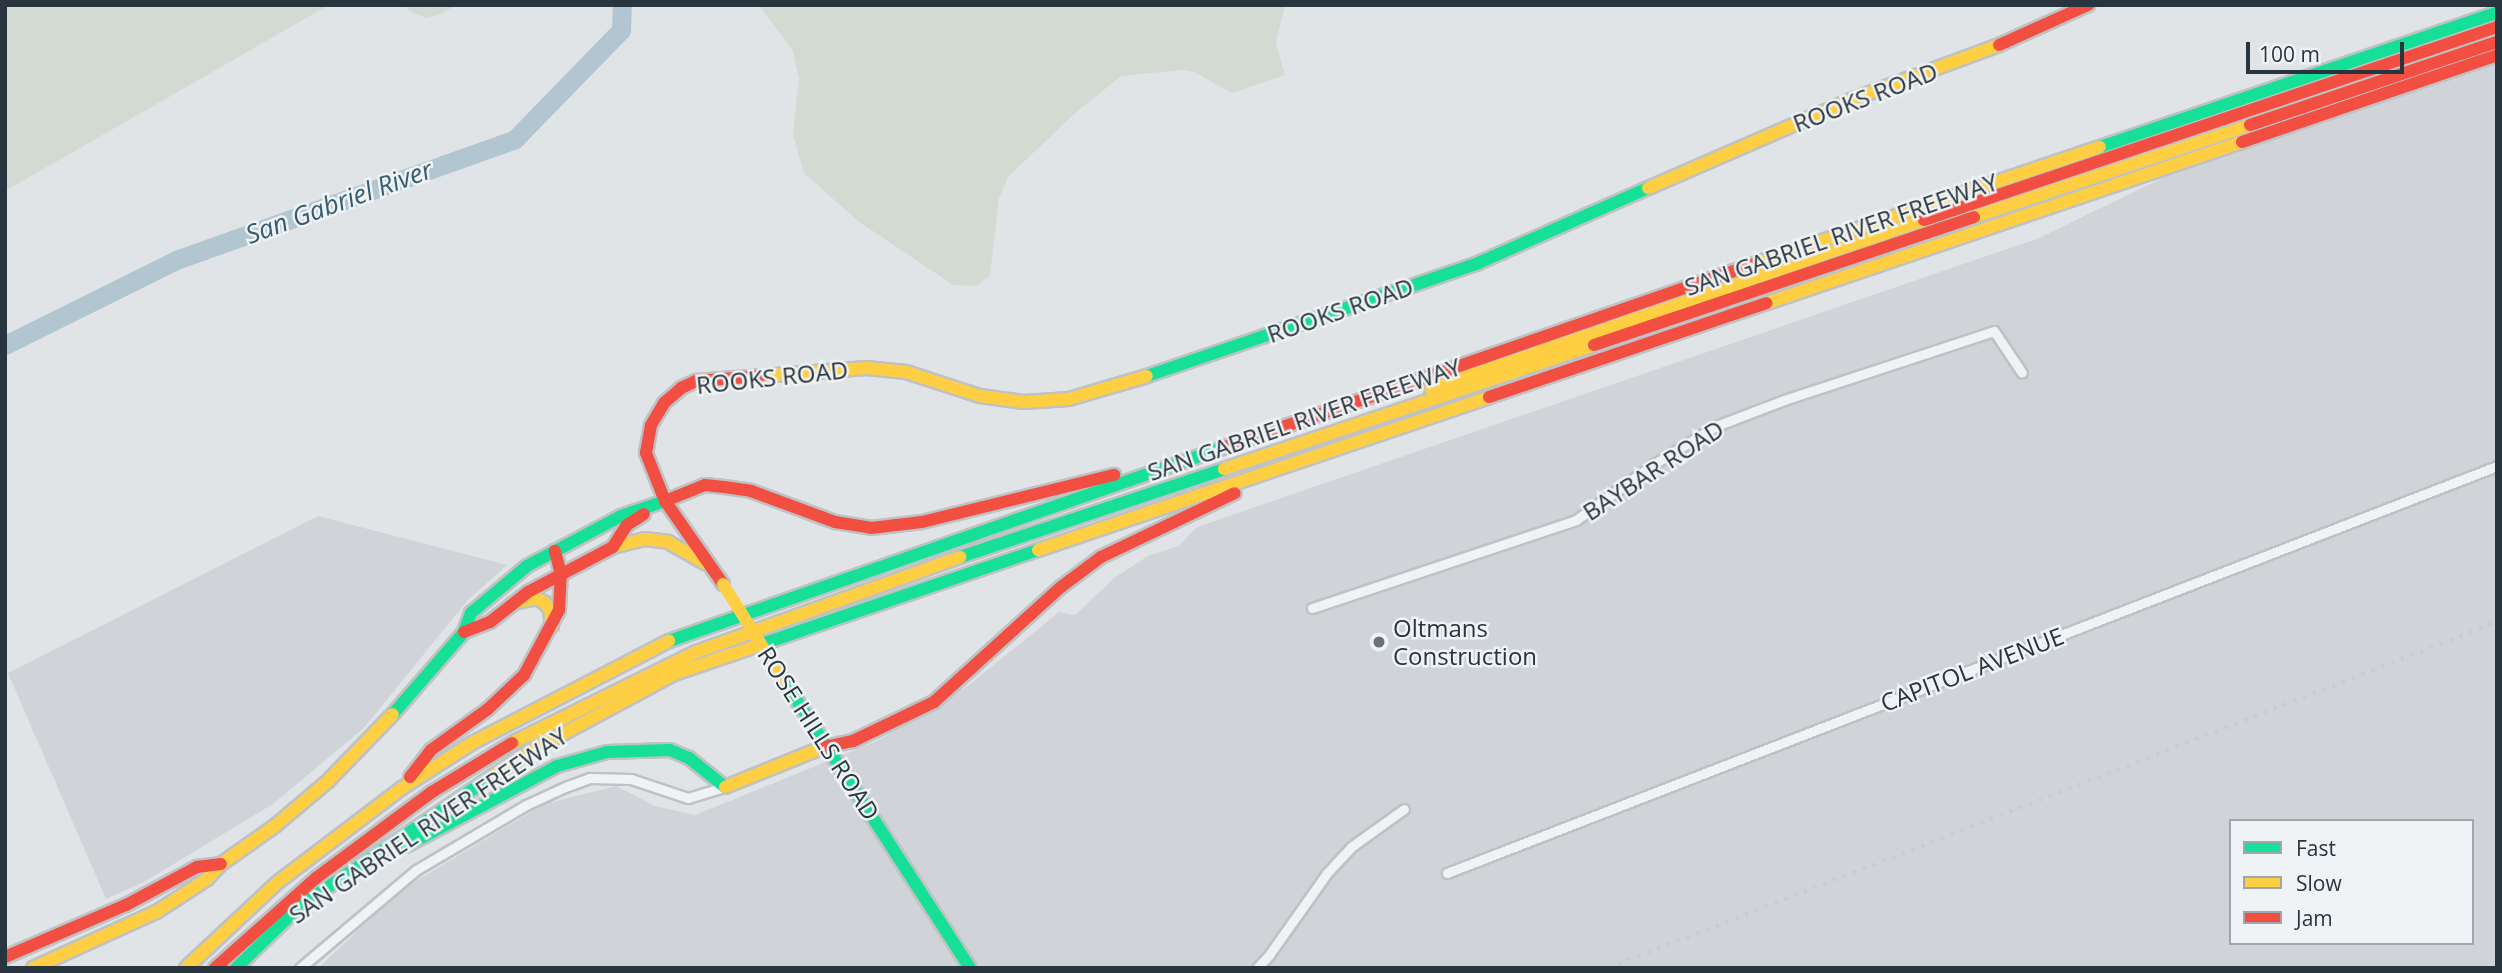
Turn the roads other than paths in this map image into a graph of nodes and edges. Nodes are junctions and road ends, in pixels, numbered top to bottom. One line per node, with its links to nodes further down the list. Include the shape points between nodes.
1 (2088, 5): 10 (main road, ROOKS ROAD, via 1979,54 1853,99 1478,263 1112,388 1069,399 1024,402 980,396 906,372 867,368 696,381 664,403 651,425 646,453)
2 (2497, 13): 8 (main road, SAN GABRIEL RIVER FREEWAY, via 1630,305)
3 (2497, 27): 11 (main road, via 1620,322 1064,516)
4 (2497, 42): 32 (main road, via 934,566 696,652 530,732 432,792 325,871)
5 (2497, 55): 7 (main road, SAN GABRIEL RIVER FREEWAY)
6 (2022, 373): 17 (street, BAYBAR ROAD, via 1994,331 1716,426 1576,520)
7 (1337, 449): 21 (main road, via 1101,557 1061,587 934,702 853,741); 27 (main road, SAN GABRIEL RIVER FREEWAY, via 674,674 531,751)
8 (1209, 453): 10 (main road, via 922,522 871,527 835,522 751,491 724,487 705,485); 11 (main road, SAN GABRIEL RIVER FREEWAY)
9 (2497, 466): 26 (street, CAPITOL AVENUE)
10 (665, 500): 12 (main road, via 627,525); 13 (main road, via 621,516); 14 (main road, ROSE HILLS ROAD)
11 (1034, 512): 20 (main road, SAN GABRIEL RIVER FREEWAY, via 668,642)
12 (614, 547): 14 (main road, via 645,539 668,542); 15 (main road)
13 (555, 551): 15 (main road); 19 (main road, via 499,588 471,613)
14 (711, 568): 21 (main road, ROSE HILLS ROAD, bridge)
15 (561, 574): 16 (main road); 18 (main road, via 559,610)
16 (513, 603): 18 (main road, via 536,598 545,603); 19 (main road, via 490,622)
17 (1312, 608)
18 (552, 626): 23 (main road, via 524,675 488,709 430,750)
19 (464, 632): 25 (main road, via 376,734 328,781)
20 (496, 730): 23 (main road, SAN GABRIEL RIVER FREEWAY); 31 (main road, via 483,752 341,849)
21 (824, 747): 22 (main road); 35 (main road, ROSE HILLS ROAD)
22 (725, 786): 27 (main road, via 698,763 670,750 607,752 557,766); 34 (street, via 688,798 631,779 590,778 565,787 416,870)
23 (402, 788): 30 (main road, SAN GABRIEL RIVER FREEWAY, via 278,882)
24 (1404, 809): 36 (street, via 1351,847)
25 (221, 864): 28 (main road, via 197,867 126,905); 29 (main road, via 207,879 158,911)
26 (1447, 873)
27 (300, 906): 33 (main road, SAN GABRIEL RIVER FREEWAY)
28 (5, 957)
29 (33, 968)
30 (186, 968)
31 (205, 968)
32 (215, 968)
33 (236, 968)
34 (300, 968)
35 (970, 968)
36 (1257, 968)

